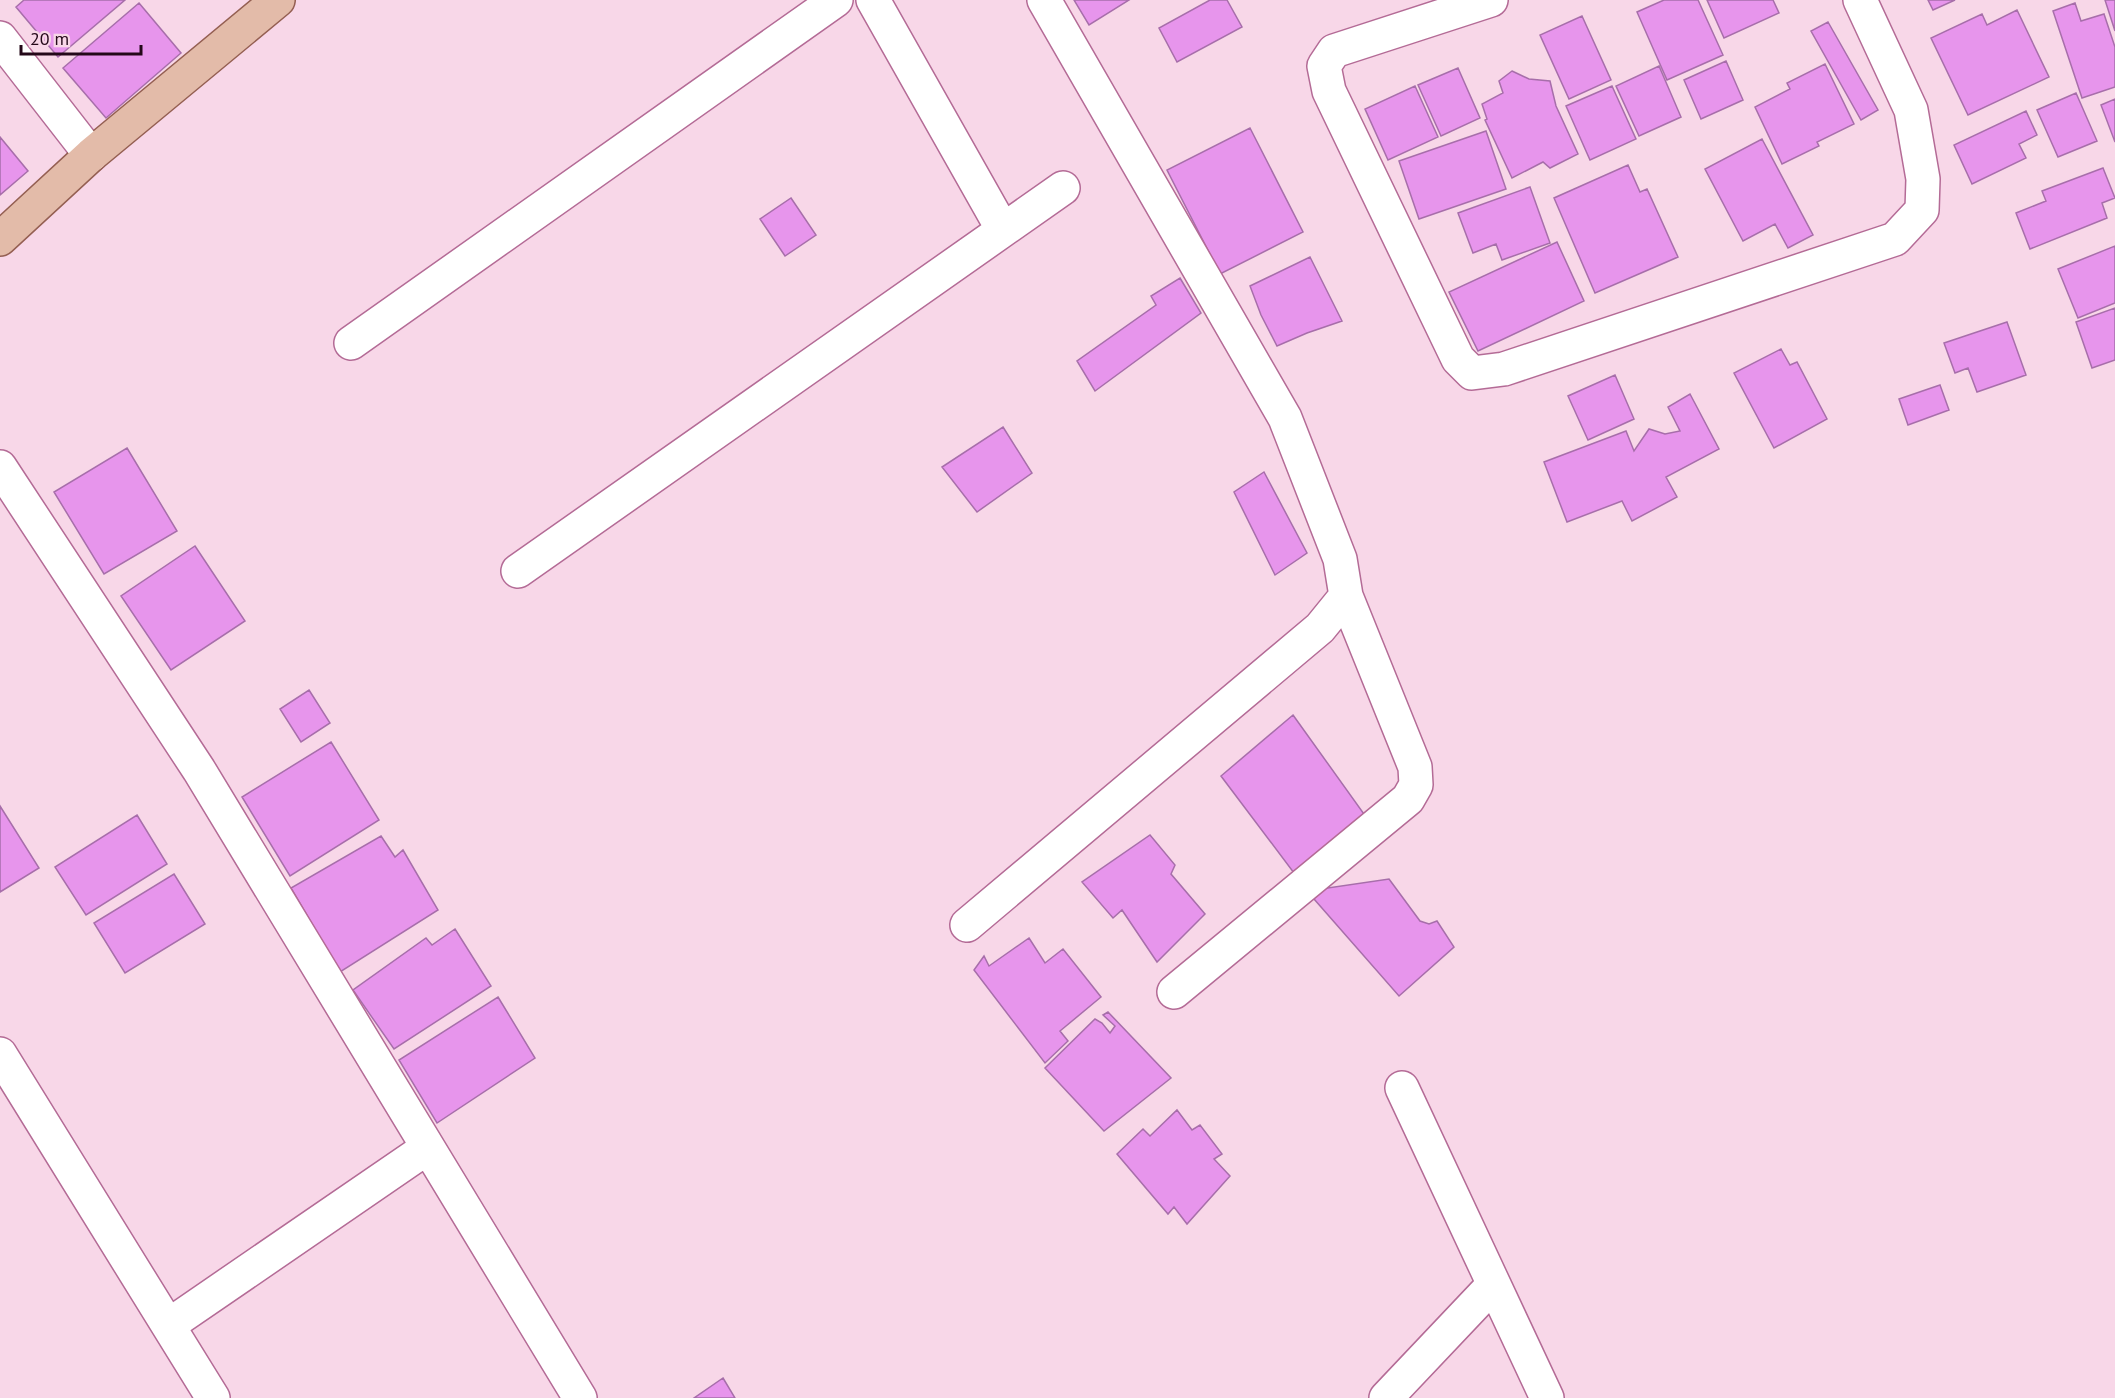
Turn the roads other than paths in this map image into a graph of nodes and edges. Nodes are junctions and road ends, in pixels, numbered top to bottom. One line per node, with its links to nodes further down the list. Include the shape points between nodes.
1 (278, 0): 9 (main road)
2 (836, 0): 13 (street)
3 (873, 0): 11 (street)
4 (1044, 0): 16 (street, via 1285,418 1340,559)
5 (1491, 0): 7 (street)
6 (1860, 0): 7 (street, via 1911,110 1923,179 1922,210 1895,239 1504,369 1472,373 1458,359 1442,327 1329,91 1324,66 1334,51)
7 (1443, 7)
8 (0, 38): 9 (street)
9 (91, 155): 12 (main road)
10 (1063, 188): 11 (street)
11 (1004, 230): 15 (street)
12 (0, 238)
13 (351, 343)
14 (0, 467): 21 (street, via 198,770)
15 (518, 571)
16 (1346, 596): 17 (street, via 1320,628); 18 (street, via 1415,767 1416,785 1408,799)
17 (967, 925)
18 (1174, 992)
19 (0, 1054): 23 (street)
20 (1402, 1088): 22 (street)
21 (427, 1148): 23 (street); 25 (street)
22 (1493, 1285): 26 (street); 27 (street)
23 (169, 1325): 24 (street)
24 (213, 1398)
25 (580, 1398)
26 (1386, 1398)
27 (1547, 1398)

